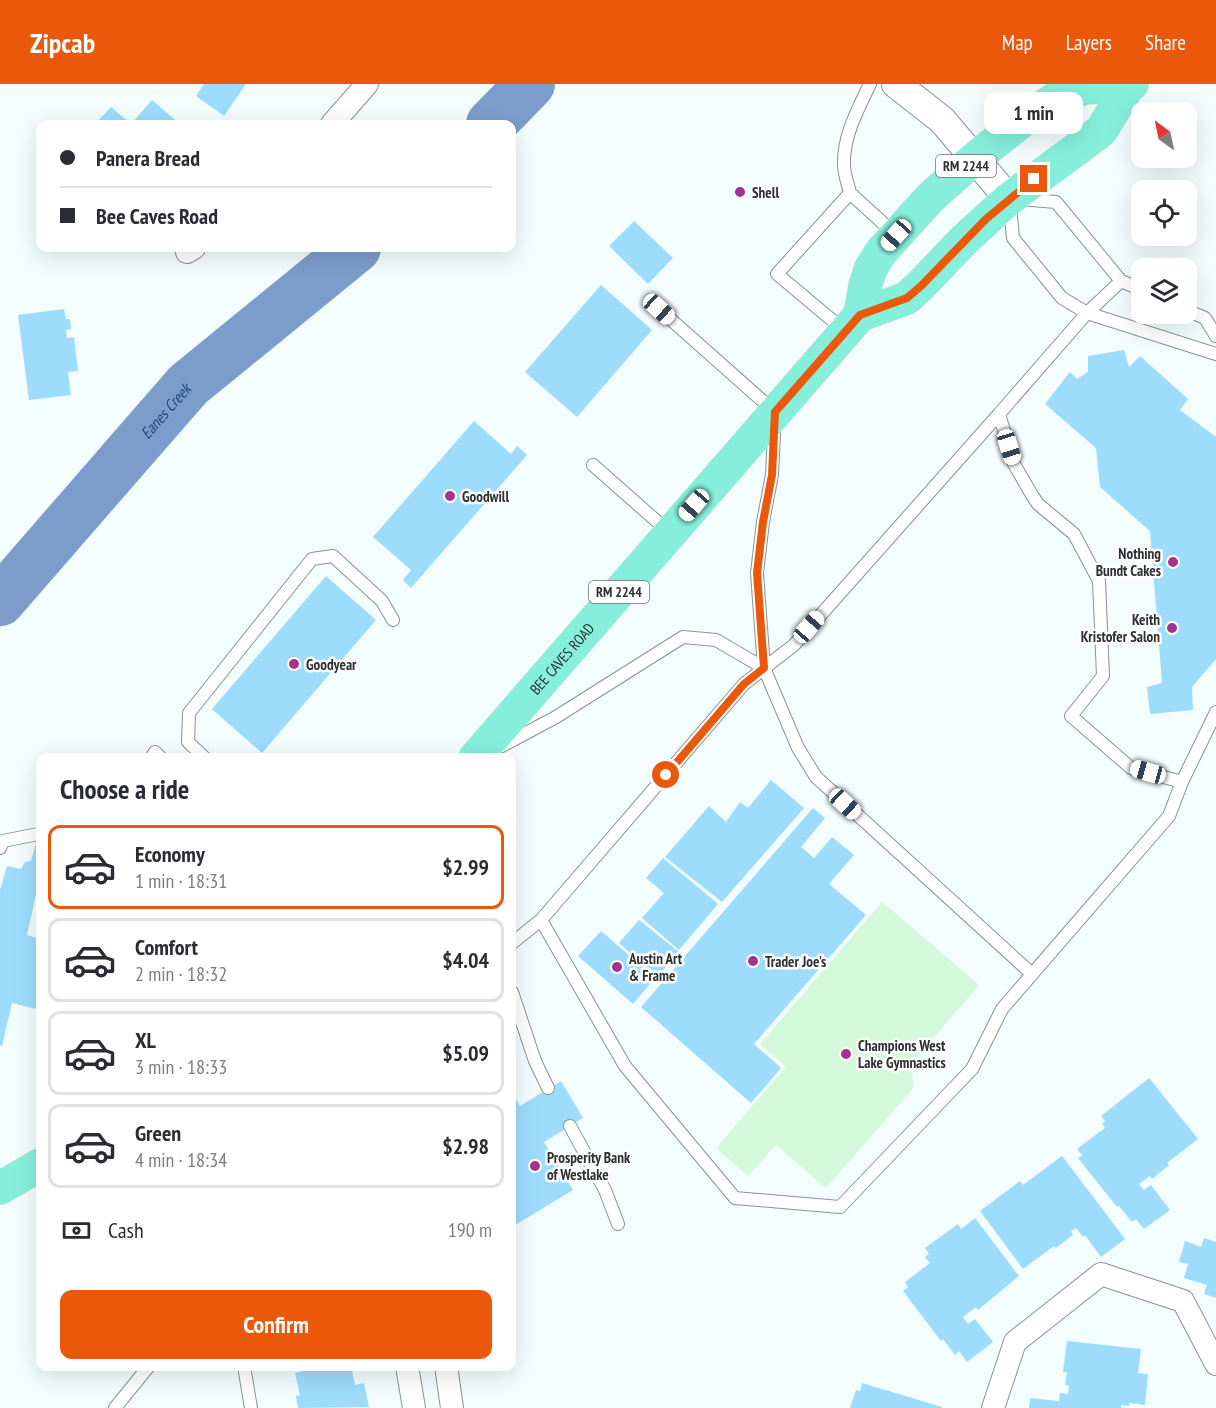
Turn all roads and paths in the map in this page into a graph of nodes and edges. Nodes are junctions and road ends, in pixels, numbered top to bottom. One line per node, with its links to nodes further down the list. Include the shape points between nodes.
1 (367, 84): 5 (street)
2 (870, 84): 7 (lane, via 846,142 844,166)
3 (896, 84): 6 (street, via 942,120)
4 (1131, 85): 6 (main road, BEE CAVES ROAD / RM 2244, via 1086,88 1061,95); 8 (main road, BEE CAVES ROAD / RM 2244, via 1101,131)
5 (336, 120)
6 (975, 158): 8 (street); 9 (main road, BEE CAVES ROAD / RM 2244)
7 (850, 193): 9 (lane); 15 (lane, via 777,274)
8 (1010, 199): 10 (lane, via 1056,202); 13 (lane, via 1013,238 1062,298); 15 (main road, BEE CAVES ROAD / RM 2244, via 907,298)
9 (896, 235): 15 (main road, BEE CAVES ROAD / RM 2244, via 871,268)
10 (1121, 280): 11 (lane); 13 (lane)
11 (1131, 285)
12 (659, 309): 18 (lane)
13 (1087, 313): 17 (lane); 19 (lane)
14 (1197, 315): 16 (lane, via 1204,318)
15 (853, 324): 18 (main road, BEE CAVES ROAD / RM 2244)
16 (1216, 336)
17 (1216, 354)
18 (775, 412): 21 (main road, BEE CAVES ROAD / RM 2244); 23 (lane, via 772,475 757,573)
19 (999, 414): 23 (lane, via 794,645); 28 (lane, via 1014,464 1032,495 1074,534 1099,581 1103,676 1071,716 1131,768)
20 (593, 465): 21 (lane)
21 (670, 533): 26 (main road, BEE CAVES ROAD / RM 2244)
22 (393, 620): 25 (lane, via 382,602 333,556 312,559 189,713 188,742)
23 (764, 668): 27 (lane, via 716,640 683,637); 31 (lane, via 744,684); 33 (lane, via 798,748 816,777)
24 (1216, 712): 28 (lane)
25 (200, 753)
26 (479, 753)
27 (490, 753)
28 (1182, 782): 33 (lane, via 1169,816)
29 (36, 834): 30 (lane, via 3,840)
30 (0, 848)
31 (541, 920): 32 (lane); 33 (lane, via 625,1066 735,1198 840,1207 972,1069 1002,1009)
32 (516, 940)
33 (1032, 974)
34 (516, 1004): 35 (lane)
35 (548, 1088)
36 (570, 1126): 39 (lane, via 605,1190)
37 (36, 1167): 38 (main road)
38 (0, 1188)
39 (618, 1224)
40 (1216, 1364): 49 (street, via 1183,1301 1101,1274 1015,1342)
41 (145, 1371): 45 (lane)
42 (245, 1371): 46 (lane)
43 (407, 1371): 47 (street)
44 (447, 1371): 48 (street)
45 (115, 1408)
46 (251, 1408)
47 (414, 1408)
48 (452, 1408)
49 (993, 1408)

